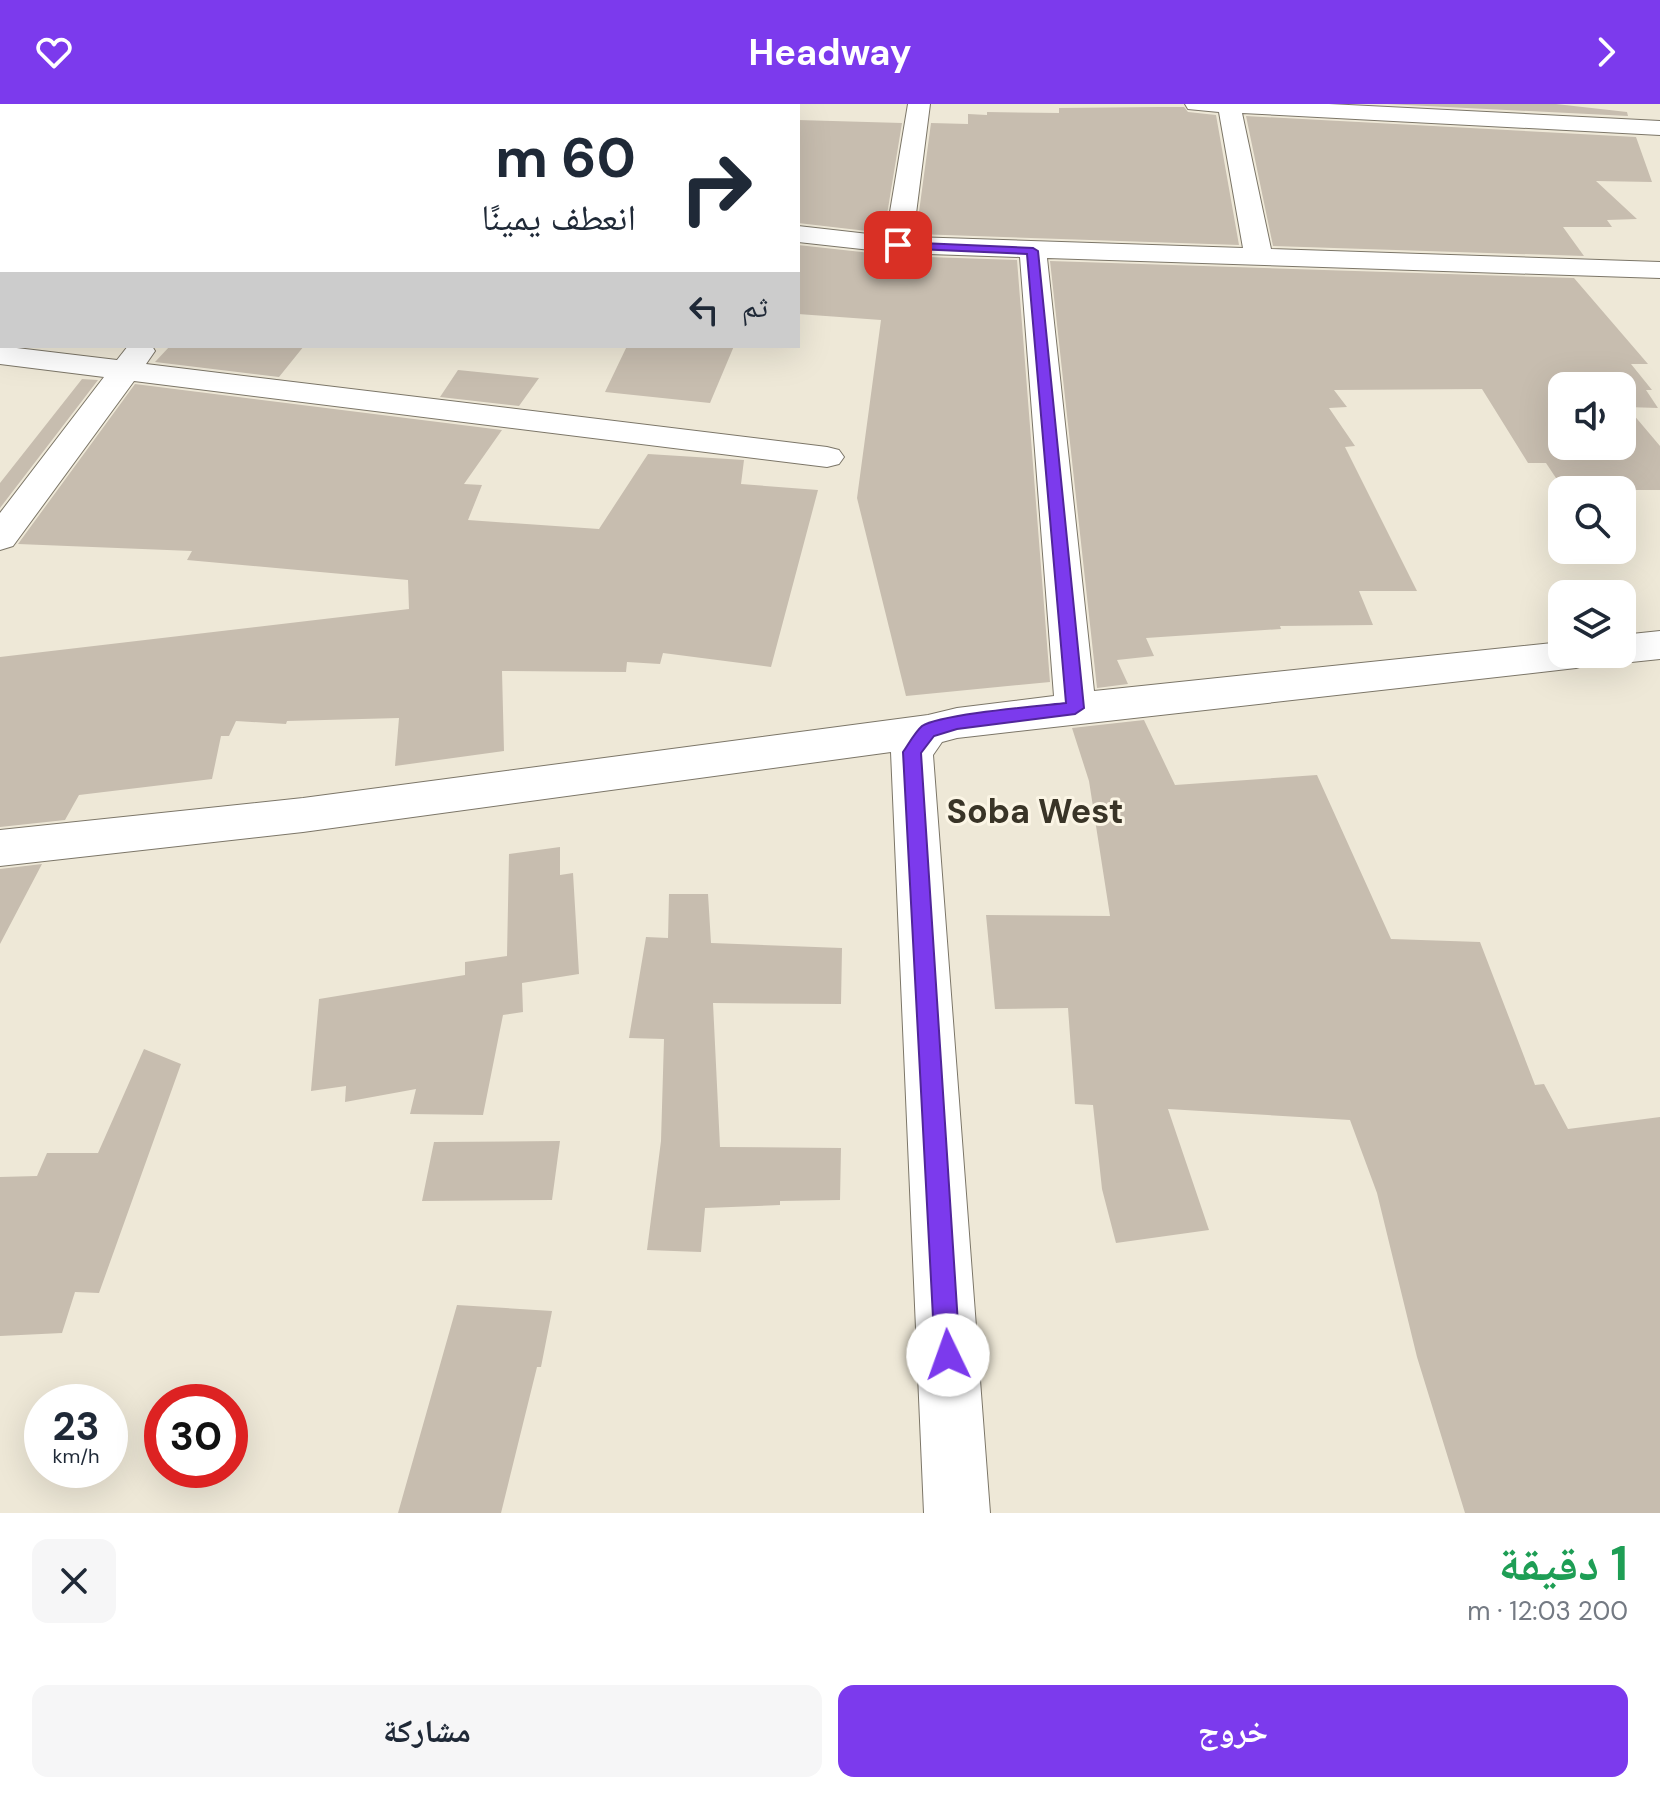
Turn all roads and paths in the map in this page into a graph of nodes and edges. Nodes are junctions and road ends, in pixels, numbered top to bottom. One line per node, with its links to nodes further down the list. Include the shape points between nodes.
1 (919, 104): 6 (street)
2 (1196, 104): 3 (street)
3 (1229, 106): 4 (street); 8 (street)
4 (1660, 128)
5 (800, 234): 6 (street)
6 (898, 245): 7 (street)
7 (1033, 251): 8 (street); 17 (street)
8 (1259, 258): 9 (street)
9 (1660, 270)
10 (0, 355): 11 (street)
11 (135, 357): 12 (street); 13 (street)
12 (827, 457)
13 (0, 538)
14 (1660, 645): 15 (street)
15 (1636, 648)
16 (1548, 657): 17 (street)
17 (1075, 708): 18 (street)
18 (928, 731): 19 (street, via 303,815); 20 (street, via 912,752)
19 (0, 848)
20 (957, 1513)

